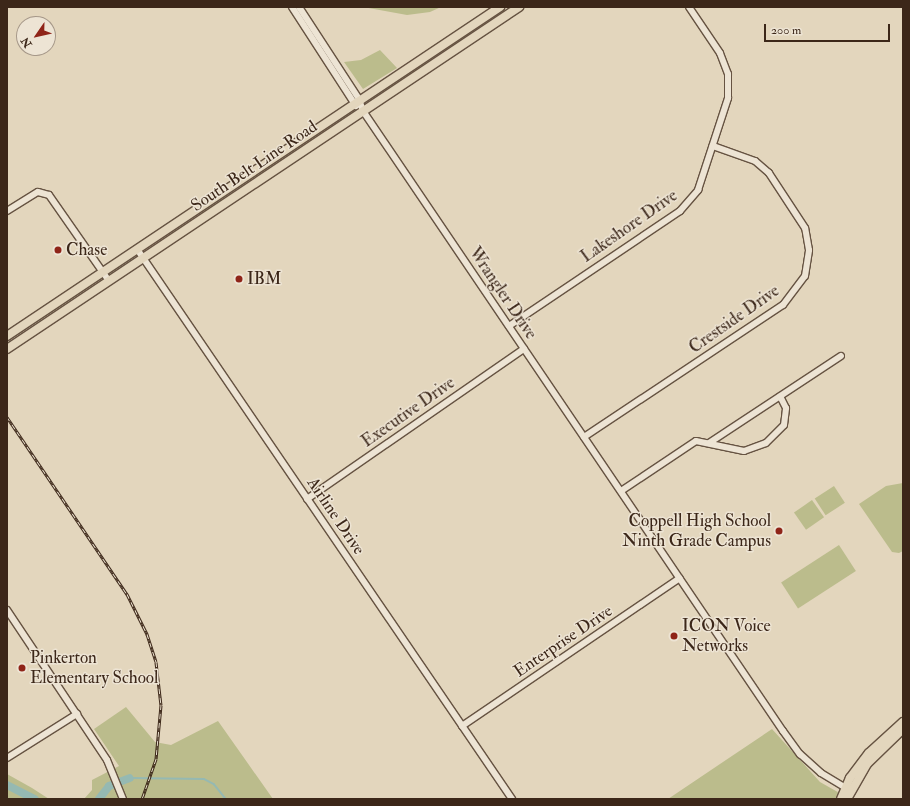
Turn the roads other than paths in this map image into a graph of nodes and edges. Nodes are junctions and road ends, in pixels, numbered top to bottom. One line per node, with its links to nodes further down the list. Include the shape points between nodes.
1 (292, 7): 7 (street)
2 (299, 7): 6 (street)
3 (500, 7): 8 (main road, South Belt Line Road)
4 (519, 7): 9 (main road, South Belt Line Road)
5 (689, 7): 10 (street, Lakeshore Drive, via 720,53 728,74 728,98)
6 (317, 35): 7 (street); 8 (street)
7 (311, 39): 8 (street)
8 (356, 102): 9 (street); 11 (main road, South Belt Line Road)
9 (362, 111): 12 (main road, South Belt Line Road); 18 (street, Wrangler Drive)
10 (713, 146): 18 (street, Lakeshore Drive, via 698,190 683,209); 24 (street, Crestside Drive, via 755,161 769,173 805,228 809,250 805,276 783,305)
11 (239, 182): 12 (main road); 14 (main road, South Belt Line Road)
12 (244, 190): 15 (main road, South Belt Line Road)
13 (7, 211): 16 (street, via 38,192 49,195)
14 (137, 249): 15 (street, Airline Drive); 16 (main road, South Belt Line Road)
15 (143, 258): 17 (main road, South Belt Line Road); 27 (street, Airline Drive)
16 (102, 272): 17 (street); 19 (main road, South Belt Line Road)
17 (109, 282): 20 (main road, South Belt Line Road)
18 (509, 326): 21 (street, Wrangler Drive)
19 (7, 336)
20 (7, 349)
21 (524, 349): 24 (street, Wrangler Drive); 27 (street, Executive Drive)
22 (841, 356): 23 (street)
23 (780, 396): 25 (street); 25 (street, via 786,408 784,425 766,443 748,451)
24 (584, 437): 26 (street, Wrangler Drive)
25 (709, 443): 26 (street, via 696,441 684,445)
26 (621, 491): 28 (street, Wrangler Drive)
27 (307, 498): 31 (street, Airline Drive)
28 (680, 578): 31 (street, Enterprise Drive); 34 (street, Wrangler Drive, via 800,754 826,777)
29 (7, 610): 30 (street)
30 (77, 714): 33 (street); 35 (street, via 112,772)
31 (462, 726): 36 (street, Airline Drive)
32 (902, 726): 34 (main road, via 875,746)
33 (7, 758)
34 (848, 789): 37 (main road); 38 (main road)
35 (123, 798)
36 (512, 799)
37 (841, 799)
38 (847, 799)

